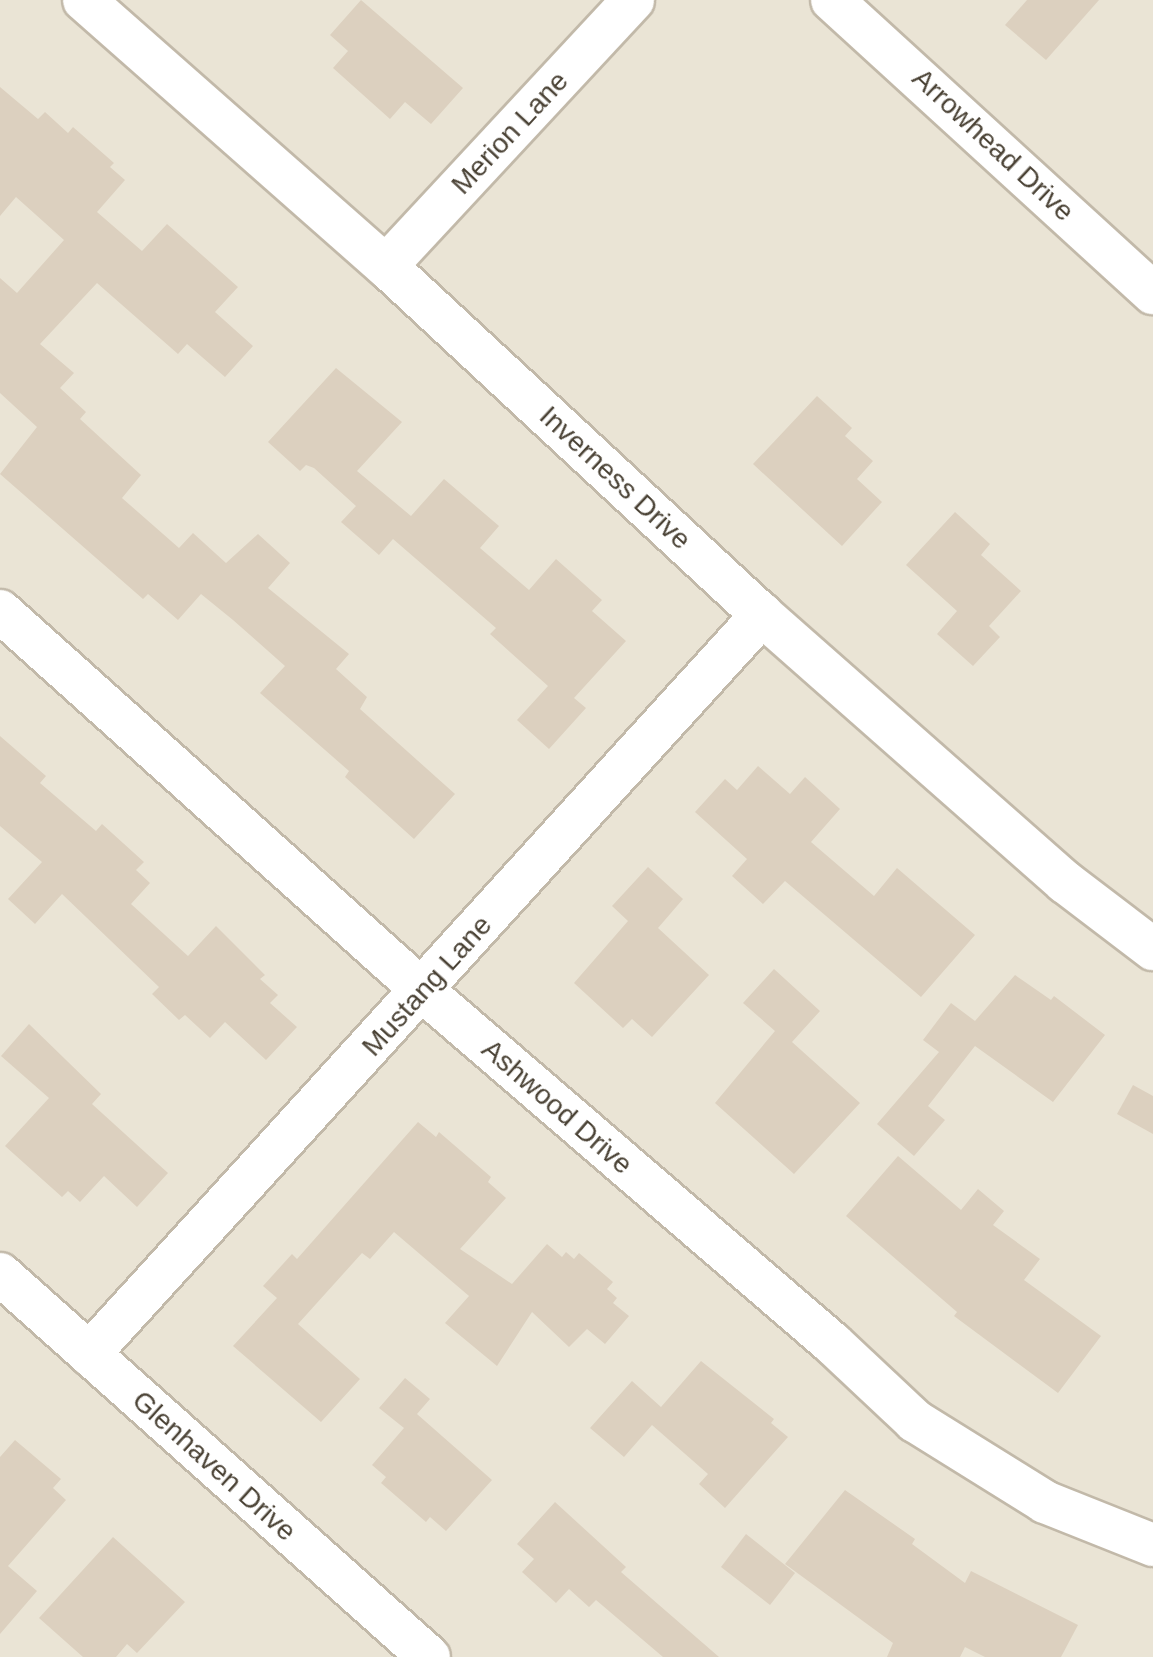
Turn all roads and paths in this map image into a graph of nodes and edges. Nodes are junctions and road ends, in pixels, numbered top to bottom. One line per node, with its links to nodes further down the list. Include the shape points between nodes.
1 (84, 0): 4 (street, Inverness Drive)
2 (633, 0): 4 (street, Merion Lane)
3 (832, 0): 5 (street, Arrowhead Drive)
4 (386, 266): 7 (street, Inverness Drive)
5 (1153, 293)
6 (0, 611): 9 (street, Ashwood Drive)
7 (762, 615): 8 (street, Inverness Drive, via 1065,882); 9 (street, Mustang Lane)
8 (1153, 949)
9 (423, 991): 11 (street, Mustang Lane); 12 (street, Ashwood Drive, via 832,1343 915,1421 1045,1502)
10 (0, 1274): 11 (street, Glenhaven Drive)
11 (89, 1354): 13 (street, Glenhaven Drive)
12 (1153, 1545)
13 (429, 1657)

